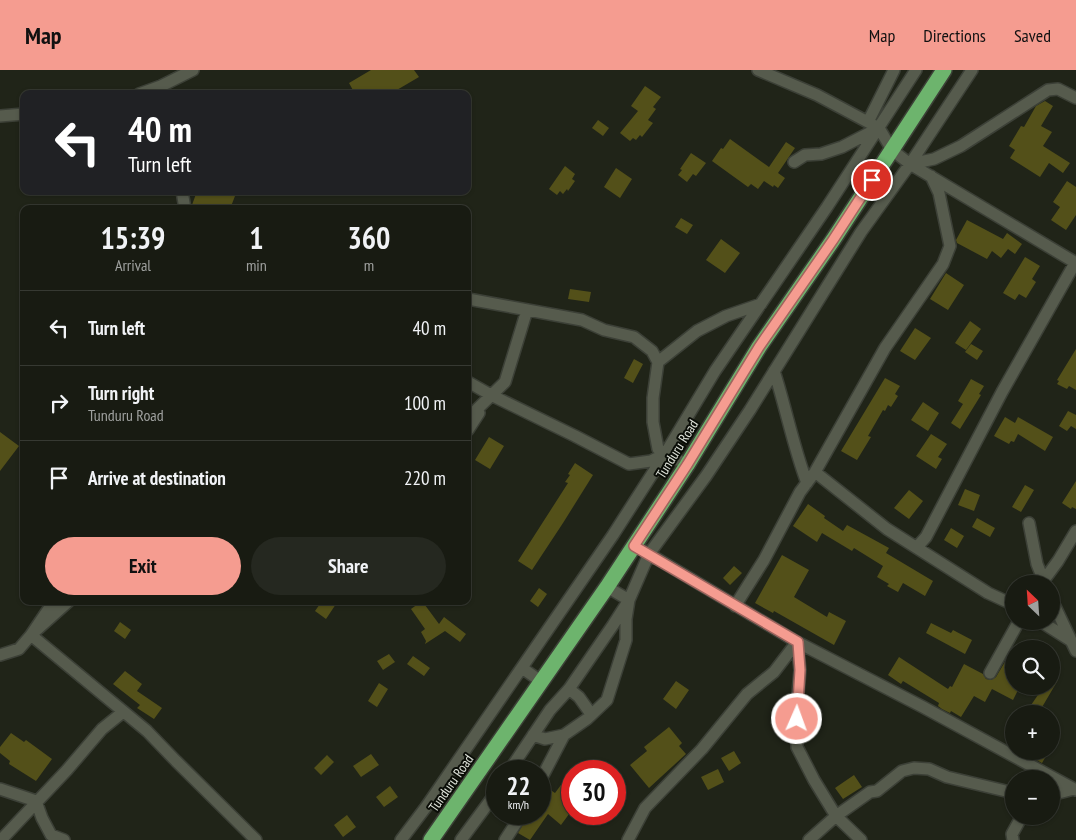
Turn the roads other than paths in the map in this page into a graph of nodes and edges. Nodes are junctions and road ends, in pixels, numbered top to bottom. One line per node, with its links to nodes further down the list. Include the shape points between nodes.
1 (193, 70): 7 (street)
2 (758, 70): 11 (street)
3 (894, 70): 11 (street)
4 (916, 70): 12 (street)
5 (944, 70): 13 (highway, Tunduru Road)
6 (972, 70): 15 (street)
7 (162, 90)
8 (1076, 98): 15 (street, via 1058,89 1048,90 961,146 934,159)
9 (20, 114): 10 (street)
10 (0, 116)
11 (868, 122): 12 (street)
12 (879, 128): 13 (street); 14 (street, via 842,147 806,155); 19 (street)
13 (892, 150): 15 (street); 28 (highway, Tunduru Road, via 759,347)
14 (794, 162)
15 (910, 164): 16 (street); 22 (street, via 861,232)
16 (931, 176): 17 (street); 29 (street, via 939,193 950,246 943,264 885,348)
17 (1076, 263): 34 (street, via 997,401 926,537)
18 (471, 299): 20 (street)
19 (761, 304): 21 (street, via 726,316 697,331); 27 (street, via 715,371)
20 (527, 310): 21 (street, via 582,320 604,330 634,337 652,351); 24 (street, via 505,382)
21 (658, 362): 27 (street, via 653,422 658,449)
22 (774, 371): 30 (street); 35 (street, via 706,476)
23 (471, 384): 24 (street)
24 (491, 395): 25 (street); 26 (street); 27 (street, via 629,464 651,461)
25 (471, 415)
26 (471, 425)
27 (665, 454): 28 (street); 52 (street)
28 (687, 465): 33 (highway, Tunduru Road)
29 (815, 472): 30 (street); 34 (street)
30 (807, 483): 43 (street)
31 (1029, 523): 36 (street)
32 (1076, 531): 37 (street)
33 (634, 546): 35 (street); 38 (highway, Tunduru Road)
34 (917, 547): 40 (street, via 954,573)
35 (649, 554): 39 (street); 43 (street)
36 (1041, 575)
37 (1048, 575)
38 (607, 587): 39 (street); 54 (highway, Tunduru Road)
39 (629, 600): 55 (street); 57 (street, via 626,640 607,700)
40 (1005, 601)
41 (51, 605): 47 (street)
42 (65, 605): 47 (street)
43 (735, 606): 48 (street)
44 (1060, 616): 49 (street)
45 (1014, 630): 53 (street)
46 (1054, 630): 49 (street)
47 (31, 635): 51 (street, via 19,649); 56 (street)
48 (798, 642): 63 (street); 68 (street, via 798,747); 78 (street, via 774,672 747,694 702,749 645,808)
49 (1073, 642): 50 (street)
50 (1076, 651)
51 (0, 655)
52 (522, 668): 54 (street); 74 (street)
53 (990, 673)
54 (542, 682): 75 (highway, Tunduru Road)
55 (569, 689): 57 (street); 58 (street)
56 (123, 712): 66 (street, via 102,729); 73 (street, via 147,731)
57 (592, 714): 59 (street)
58 (533, 735): 59 (street, via 545,739); 60 (street)
59 (564, 735): 61 (street)
60 (516, 760)
61 (551, 760)
62 (0, 789): 66 (street)
63 (1075, 790): 65 (street)
64 (1005, 791): 68 (street, via 947,777 930,769 914,768 902,771)
65 (1060, 792)
66 (36, 801): 71 (street); 72 (street, via 51,835)
67 (486, 809): 76 (street)
68 (836, 816): 79 (street); 80 (street)
69 (512, 825): 77 (street)
70 (1017, 825): 81 (street, via 1012,834)
71 (1, 840)
72 (64, 840)
73 (256, 840)
74 (401, 840)
75 (431, 840)
76 (461, 840)
77 (505, 840)
78 (628, 840)
79 (809, 840)
80 (861, 840)
81 (1013, 840)

